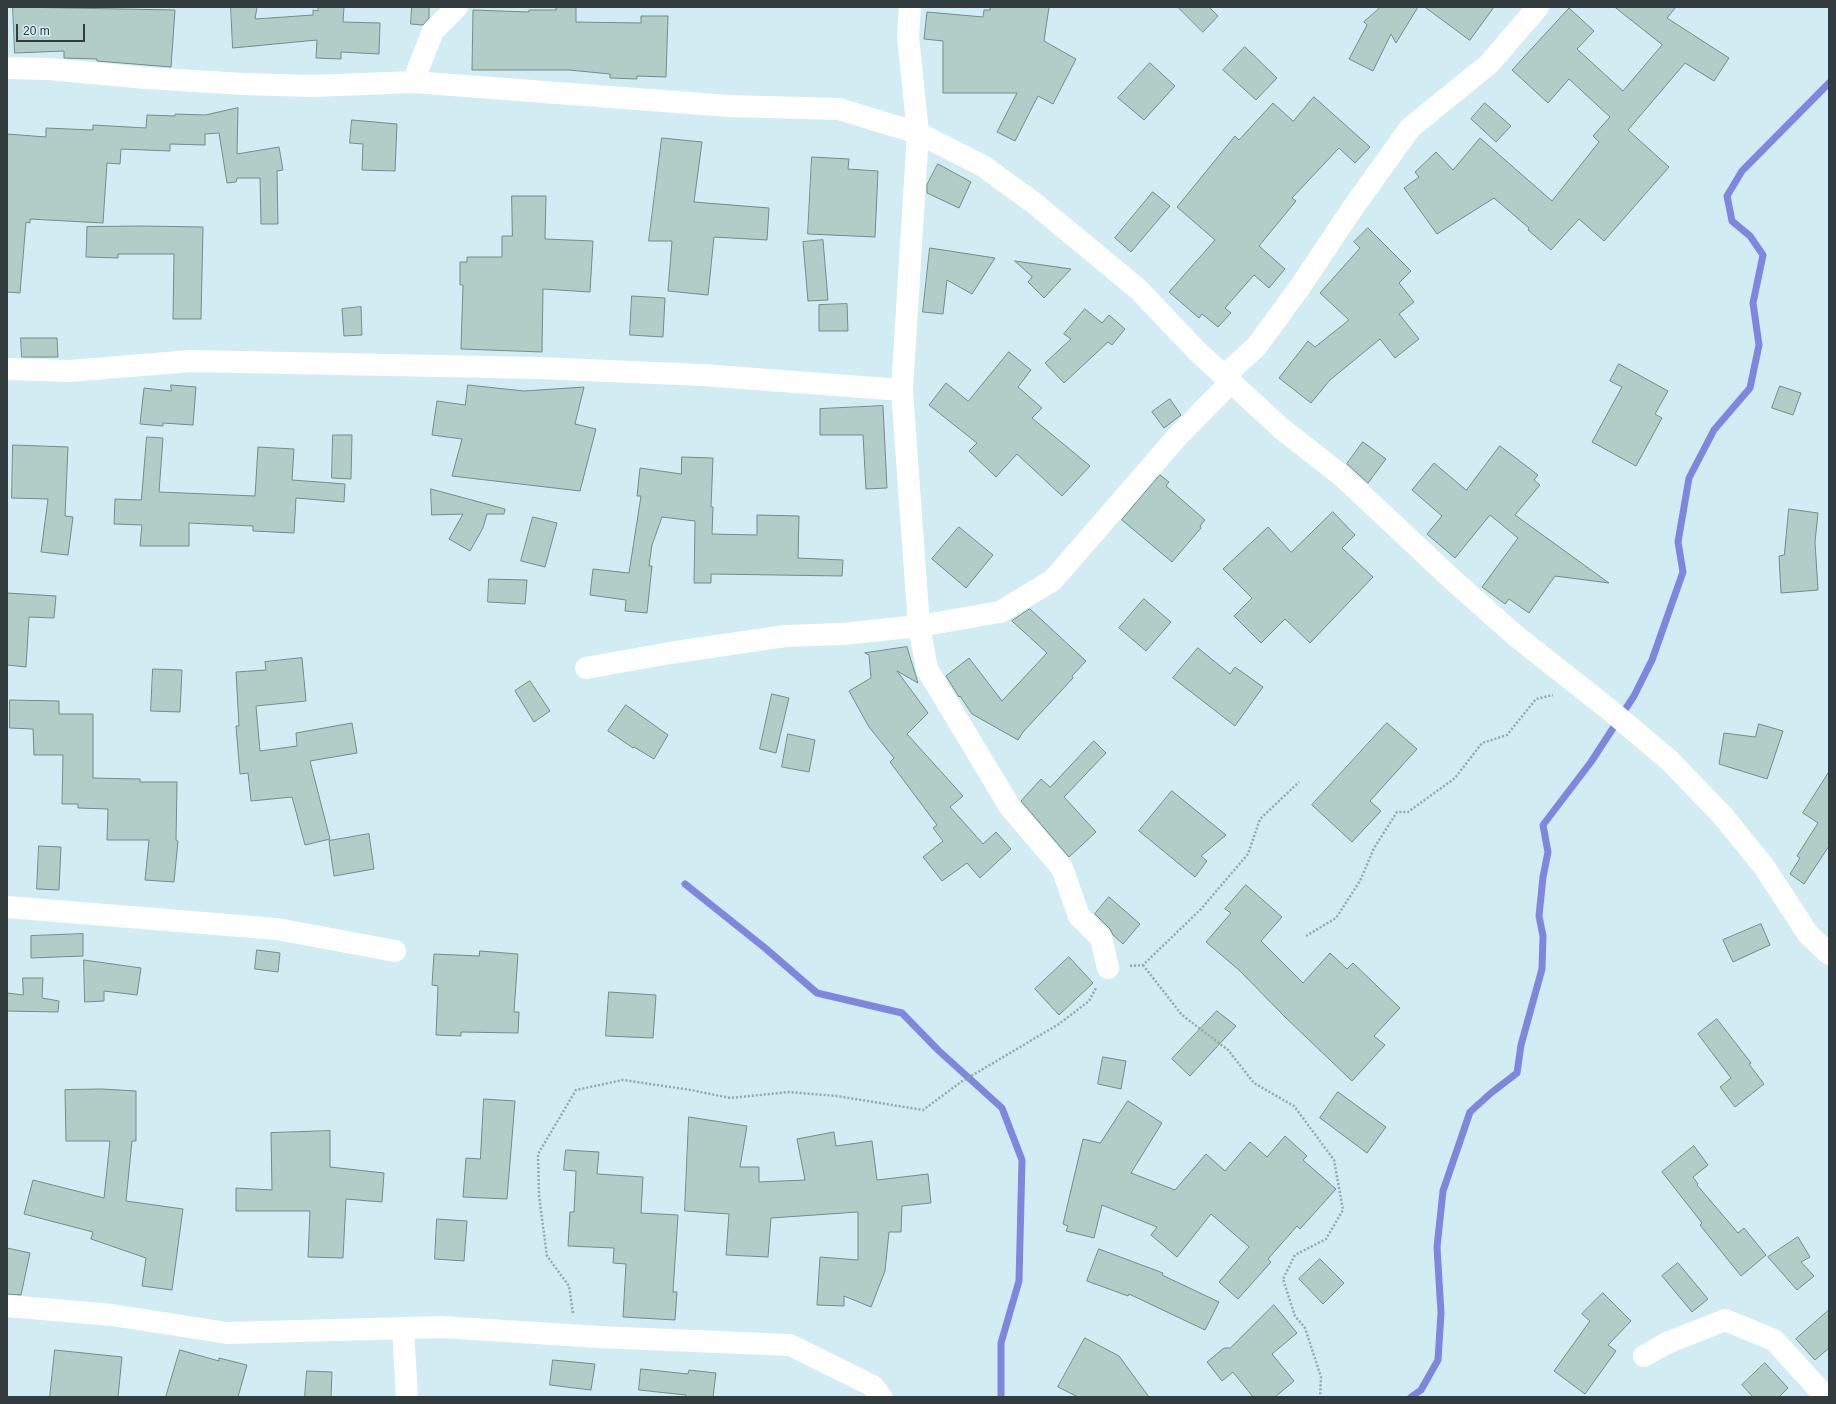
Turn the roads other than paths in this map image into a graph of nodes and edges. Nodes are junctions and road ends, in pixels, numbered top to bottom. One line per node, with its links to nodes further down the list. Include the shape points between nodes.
1 (457, 7): 5 (street, via 433,31)
2 (910, 7): 6 (street, via 908,36)
3 (1538, 7): 8 (street, via 1489,64 1410,128 1300,287 1256,347)
4 (7, 68): 5 (street, via 274,85)
5 (413, 82): 6 (street, via 729,106 838,109)
6 (918, 133): 8 (street, via 983,166 1034,203 1138,289 1197,351); 9 (street)
7 (7, 369): 9 (street, via 70,371 191,361 538,368 702,375)
8 (1228, 379): 10 (street, via 1053,580 1000,612); 14 (street, via 1282,429 1342,476 1516,636 1670,761 1724,816 1765,868 1808,934)
9 (902, 390): 10 (street)
10 (919, 626): 11 (street, via 842,634 785,636); 15 (street, via 926,669 1010,807 1062,868 1079,916 1101,938)
11 (586, 668)
12 (7, 907): 13 (street, via 277,929)
13 (395, 951)
14 (1829, 954)
15 (1108, 968)
16 (7, 1306): 17 (street, via 112,1315 227,1333)
17 (403, 1328): 19 (street); 20 (street, via 442,1327 577,1336 790,1345 873,1386)
18 (1644, 1356): 21 (street, via 1667,1343 1725,1320 1774,1340)
19 (407, 1397)
20 (881, 1397)
21 (1826, 1397)

